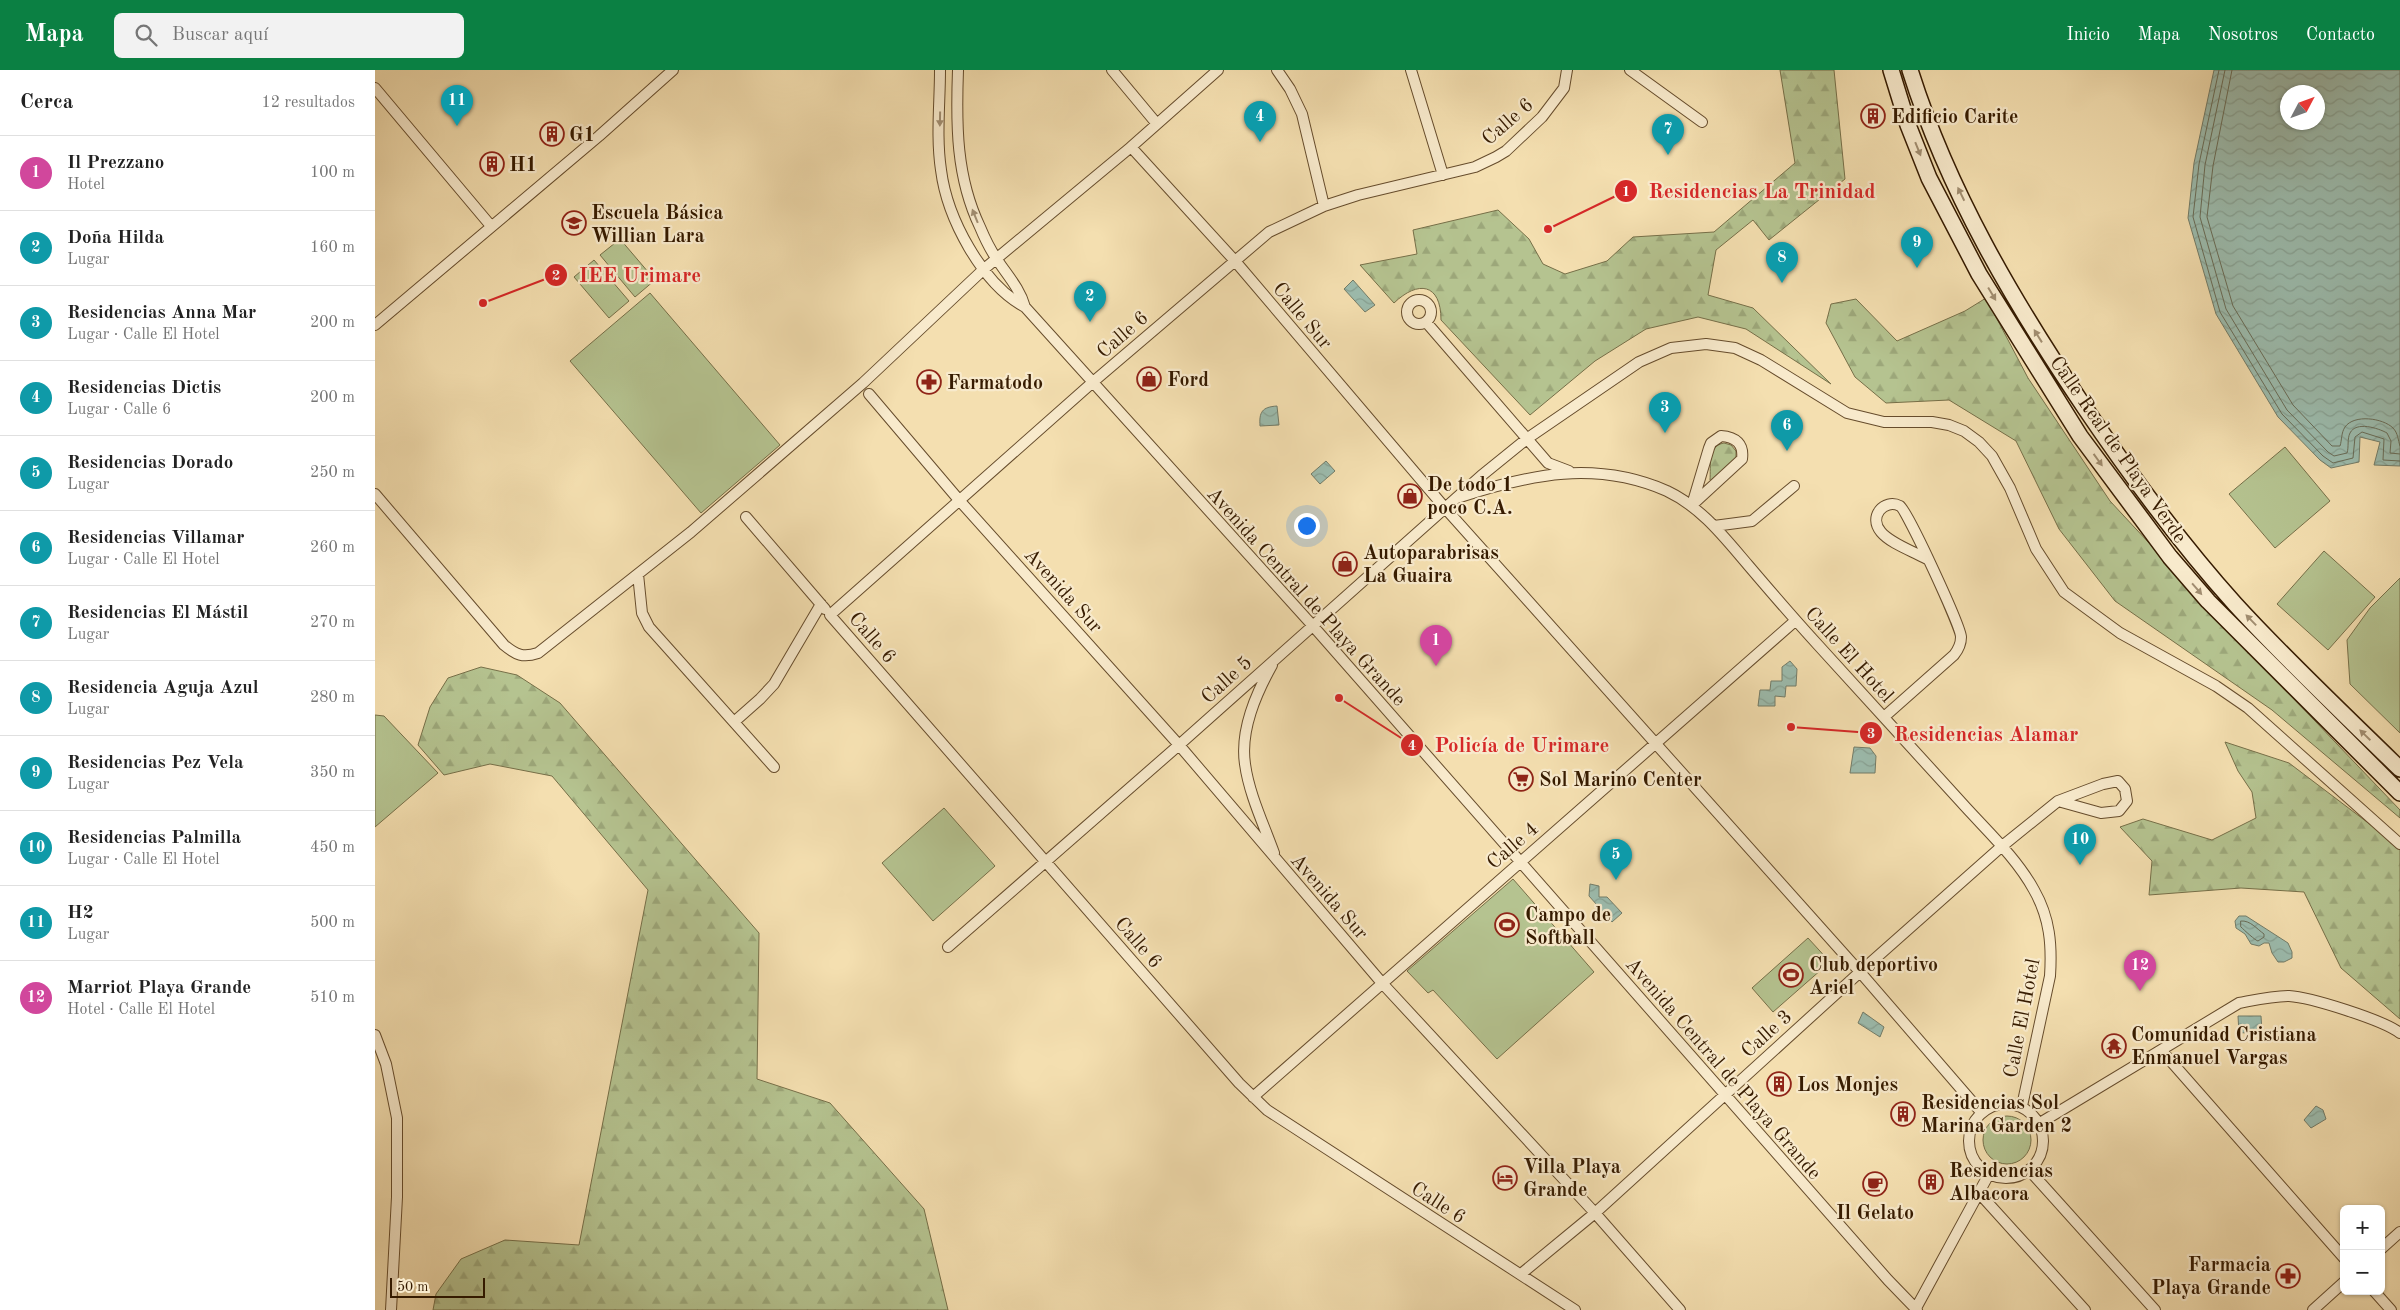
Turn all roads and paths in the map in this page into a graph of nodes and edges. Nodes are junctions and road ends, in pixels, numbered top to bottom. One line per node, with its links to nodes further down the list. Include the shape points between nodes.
1 (673, 70): 18 (street)
2 (940, 70): 22 (street, one-way to 22, via 939,150 945,190 961,232)
3 (957, 70): 19 (street, Avenida Central de Playa Grande, one-way to 3, via 965,192 956,115)
4 (1112, 70): 14 (street)
5 (1217, 70): 14 (street)
6 (1277, 70): 17 (street, via 1301,114)
7 (1411, 70): 16 (street)
8 (1567, 70): 16 (street, Calle 6, via 1564,88 1542,117 1506,151 1475,167)
9 (1630, 70): 13 (street)
10 (1891, 70): 23 (street, Calle Real de Playa Verde, one-way to 23, via 1908,126 1929,178)
11 (1910, 70): 21 (street, Calle Real de Playa Verde, one-way to 11, via 1922,109)
12 (375, 88): 18 (street)
13 (1702, 122)
14 (1157, 124): 15 (street)
15 (1131, 147): 19 (street); 20 (street, Calle Sur)
16 (1443, 175): 17 (street, Calle 6, via 1358,194)
17 (1324, 206): 20 (street, Calle 6, via 1269,232)
18 (491, 226): 28 (street)
19 (997, 259): 22 (street); 24 (street, Avenida Central de Playa Grande)
20 (1235, 261): 31 (street, Calle 6); 44 (street, Calle Sur)
21 (1997, 266): 23 (street); 29 (street, Calle Real de Playa Verde, one-way to 21)
22 (984, 269): 25 (street); 50 (street, via 863,383)
23 (1979, 274): 30 (street, Calle Real de Playa Verde, one-way to 30)
24 (1009, 276): 25 (street); 26 (street, Avenida Central de Playa Grande)
25 (998, 285): 26 (street, via 1009,298)
26 (1025, 307): 31 (street, Avenida Central de Playa Grande)
27 (1426, 322): 35 (street)
28 (375, 325)
29 (2055, 364): 30 (street); 33 (street, Calle Real de Playa Verde)
30 (2040, 373): 34 (street, Calle Real de Playa Verde)
31 (1093, 382): 41 (street, Calle 6); 56 (street, Avenida Central de Playa Grande)
32 (869, 394): 41 (street, Avenida Sur)
33 (2097, 426): 34 (street); 38 (street, Calle Real de Playa Verde)
34 (2080, 436): 42 (street, Calle Real de Playa Verde, one-way to 42)
35 (1528, 438): 36 (street, via 1548,463); 40 (street, Calle 5); 71 (street, Calle 5, via 1639,362 1671,348 1706,344 1735,348 1761,360 1847,413 1885,422 1941,423 1964,431 1979,442 2001,470 2036,549 2065,592 2120,633 2248,708)
36 (1573, 472): 40 (street, Calle El Hotel, via 1521,479); 43 (street, Calle El Hotel, via 1607,473 1645,483)
37 (1794, 486): 46 (street, via 1752,521)
38 (2141, 488): 42 (street); 47 (street, Calle Real de Playa Verde)
39 (375, 494): 50 (street, via 504,645 516,654 527,657 539,653)
40 (1456, 499): 44 (street, Calle 5)
41 (959, 500): 53 (street, Calle 6); 65 (street, Avenida Sur)
42 (2126, 500): 49 (street, Calle Real de Playa Verde)
43 (1692, 505): 43 (street, via 1742,459 1741,446 1733,438 1721,436 1711,443); 46 (street, Calle El Hotel)
44 (1445, 508): 56 (street, Calle 5); 64 (street, Calle Sur)
45 (746, 517): 52 (street)
46 (1714, 526): 55 (street, Calle El Hotel)
47 (2188, 548): 49 (street); 51 (street, Calle Real de Playa Verde)
48 (1927, 558): 48 (street, via 1906,512 1892,505 1879,511 1875,523 1885,536); 61 (street, via 1959,628 1961,641 1953,654)
49 (2173, 560): 54 (street, Calle Real de Playa Verde, one-way to 54)
50 (638, 574): 62 (street, via 642,613 649,627)
51 (2235, 603): 54 (street); 58 (street, Calle Real de Playa Verde, one-way to 51)
52 (821, 604): 53 (street); 62 (street, via 773,684)
53 (830, 615): 74 (street, Calle 6)
54 (2222, 615): 59 (street, Calle Real de Playa Verde)
55 (1795, 621): 61 (street, Calle El Hotel); 64 (street, Calle 4)
56 (1313, 626): 57 (street, Calle 5); 75 (street, Avenida Central de Playa Grande)
57 (1277, 658): 65 (street, Calle 5); 73 (street, via 1255,696 1245,741 1245,764)
58 (2290, 662): 59 (street); 60 (street, Calle Real de Playa Verde)
59 (2279, 672): 63 (street, Calle Real de Playa Verde)
60 (2344, 714): 63 (street); 67 (street, Calle Real de Playa Verde, one-way to 60)
61 (1884, 717): 72 (street, Calle El Hotel)
62 (734, 722): 66 (street)
63 (2331, 726): 68 (street, Calle Real de Playa Verde)
64 (1654, 744): 75 (street, Calle 4); 77 (street, Calle Sur)
65 (1179, 746): 73 (street, Avenida Sur); 74 (street, Calle 5)
66 (774, 767)
67 (2399, 768): 68 (street)
68 (2385, 778): 69 (street, Calle Real de Playa Verde)
69 (2400, 793)
70 (2058, 801): 70 (street, Calle 3, via 2117,781 2125,789 2127,801 2119,811 2101,813); 72 (street, Calle 3)
71 (2400, 844)
72 (2001, 847): 77 (street, Calle 3); 84 (street, Calle El Hotel, via 2034,890 2044,910 2051,938 2050,976)
73 (1276, 860): 78 (street, Avenida Sur)
74 (1045, 861): 76 (street, Calle 5); 83 (street, Calle 6)
75 (1519, 862): 78 (street, Calle 4); 82 (street, Avenida Central de Playa Grande)
76 (948, 947)
77 (1860, 972): 82 (street, Calle 3); 85 (street, Calle Sur)
78 (1382, 983): 83 (street, Calle 4); 90 (street, Avenida Sur)
79 (2400, 1033): 81 (street, via 2351,1012 2291,996 2239,1003)
80 (375, 1035): 97 (street, via 386,1064 397,1118)
81 (2161, 1050): 86 (street); 93 (street)
82 (1724, 1095): 90 (street, Calle 3); 100 (street, Avenida Central de Playa Grande)
83 (1253, 1097): 94 (street, Calle 6, via 1267,1110)
84 (2022, 1106): 85 (street, via 2001,1103); 86 (street)
85 (1981, 1112): 88 (street, via 1969,1133 1969,1145 1972,1157)
86 (2039, 1123): 87 (street, via 2044,1135 2043,1148)
87 (2030, 1170): 88 (street, via 2017,1177); 102 (street)
88 (1989, 1174): 89 (street)
89 (1979, 1193): 100 (street); 101 (street)
90 (1595, 1213): 94 (street, Calle 3); 99 (street, Avenida Sur)
91 (2400, 1232): 92 (street)
92 (2385, 1245)
93 (2340, 1253)
94 (1521, 1274): 98 (street, Calle 6)
95 (2340, 1286): 103 (street)
96 (2378, 1295): 104 (street)
97 (391, 1310)
98 (1575, 1310)
99 (1680, 1310)
100 (1916, 1310)
101 (2085, 1310)
102 (2155, 1310)
103 (2313, 1310)
104 (2391, 1310)

